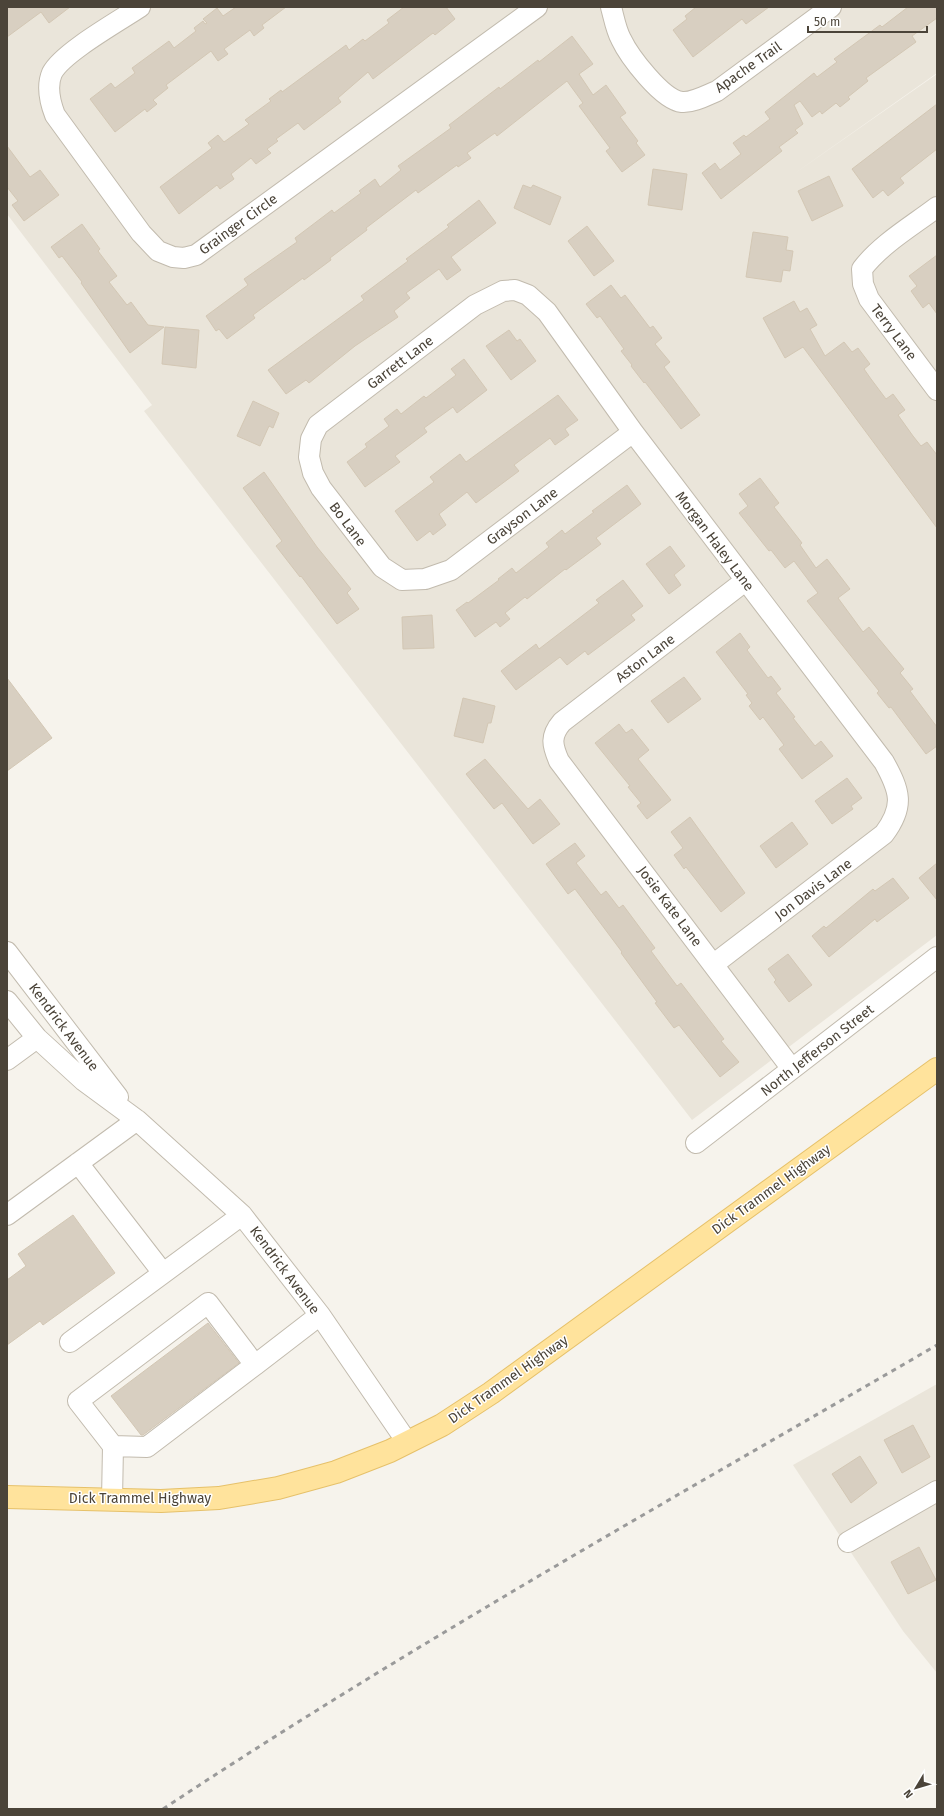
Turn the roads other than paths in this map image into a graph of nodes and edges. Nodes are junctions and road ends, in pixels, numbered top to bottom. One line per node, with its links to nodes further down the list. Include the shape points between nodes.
1 (140, 7): 2 (street, Grainger Circle, via 64,58 52,74 50,102 55,115 141,233 158,251 184,258 196,255)
2 (537, 7)
3 (611, 7): 4 (street, Apache Trail, via 620,39 630,55 659,90 681,102 698,99 717,91)
4 (831, 7)
5 (937, 207): 7 (street, Terry Lane, via 880,250 862,269 863,284 869,299)
6 (514, 290): 8 (street, Morgan Haley Lane, via 528,295 548,312); 9 (street, Garrett Lane, via 503,290 475,305 318,424 311,439)
7 (937, 390)
8 (633, 432): 10 (street, Grayson Lane, via 451,570 425,579); 11 (street, Morgan Haley Lane)
9 (309, 457): 10 (street, Bo Lane, via 313,473 326,494 382,567)
10 (402, 580)
11 (745, 581): 12 (street, Aston Lane, via 562,722 555,730); 13 (street, Morgan Haley Lane, via 884,762 896,783)
12 (553, 740): 16 (street, Josie Kate Lane, via 559,761)
13 (898, 804): 16 (street, Jon Davis Lane, via 894,820 884,834)
14 (7, 952): 22 (street, Kendrick Avenue)
15 (937, 957): 20 (street, North Jefferson Street)
16 (714, 964): 20 (street, Josie Kate Lane)
17 (7, 1001): 18 (street, Kendrick Avenue)
18 (37, 1038): 19 (street); 22 (street, Kendrick Avenue, via 84,1081)
19 (7, 1060)
20 (792, 1069): 23 (street, North Jefferson Street)
21 (937, 1069): 31 (main road, Dick Trammel Highway, via 491,1393 442,1424)
22 (137, 1120): 24 (street); 26 (street, Kendrick Avenue)
23 (696, 1143)
24 (78, 1163): 25 (street); 27 (street)
25 (7, 1215)
26 (242, 1215): 27 (street); 28 (street, Kendrick Avenue)
27 (163, 1274): 29 (street)
28 (320, 1316): 30 (street); 31 (street, Kendrick Avenue)
29 (70, 1342)
30 (255, 1365): 32 (street, via 147,1447); 32 (street, via 208,1303 78,1401)
31 (407, 1442): 35 (main road, Dick Trammel Highway, via 336,1472 278,1488 219,1498)
32 (113, 1446): 35 (street)
33 (937, 1491): 36 (street)
34 (7, 1497): 35 (main road, Dick Trammel Highway)
35 (112, 1500)
36 (848, 1542)

